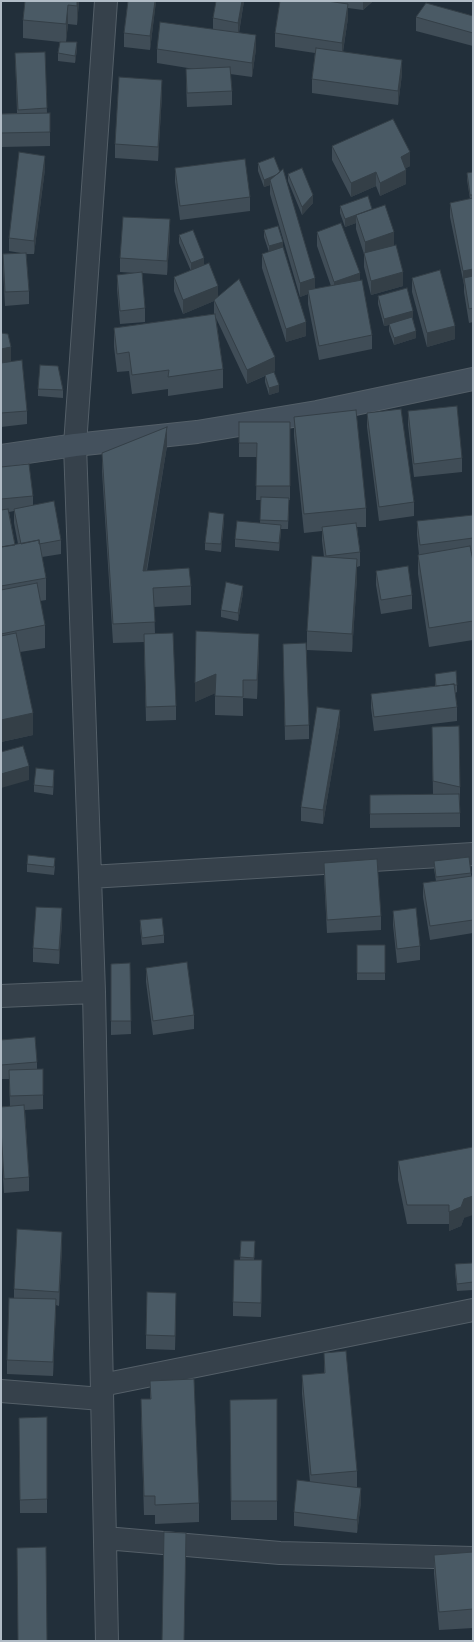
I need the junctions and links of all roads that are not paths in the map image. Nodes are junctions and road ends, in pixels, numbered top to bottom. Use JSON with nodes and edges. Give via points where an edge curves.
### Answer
{"nodes":[{"id":1,"x":106,"y":1,"type":"edge"},
{"id":2,"x":473,"y":379,"type":"edge"},
{"id":3,"x":75,"y":445,"type":"junction"},
{"id":4,"x":1,"y":456,"type":"edge"},
{"id":5,"x":473,"y":854,"type":"edge"},
{"id":6,"x":90,"y":877,"type":"junction"},
{"id":7,"x":94,"y":992,"type":"junction"},
{"id":8,"x":1,"y":996,"type":"edge"},
{"id":9,"x":473,"y":1310,"type":"edge"},
{"id":10,"x":1,"y":1391,"type":"edge"},
{"id":11,"x":102,"y":1392,"type":"junction"},
{"id":12,"x":105,"y":1538,"type":"junction"},
{"id":13,"x":473,"y":1558,"type":"edge"},
{"id":14,"x":107,"y":1641,"type":"edge"}],
"edges":[{"from":1,"to":3,"type":"street"},
{"from":2,"to":3,"type":"street","via":[[317,412],[197,432]]},
{"from":3,"to":4,"type":"street"},
{"from":3,"to":6,"type":"street"},
{"from":5,"to":6,"type":"street"},
{"from":6,"to":7,"type":"street"},
{"from":7,"to":8,"type":"street"},
{"from":7,"to":11,"type":"street"},
{"from":9,"to":11,"type":"street"},
{"from":10,"to":11,"type":"street"},
{"from":11,"to":12,"type":"street"},
{"from":12,"to":13,"type":"street","via":[[280,1553]]},
{"from":12,"to":14,"type":"street"}]}
